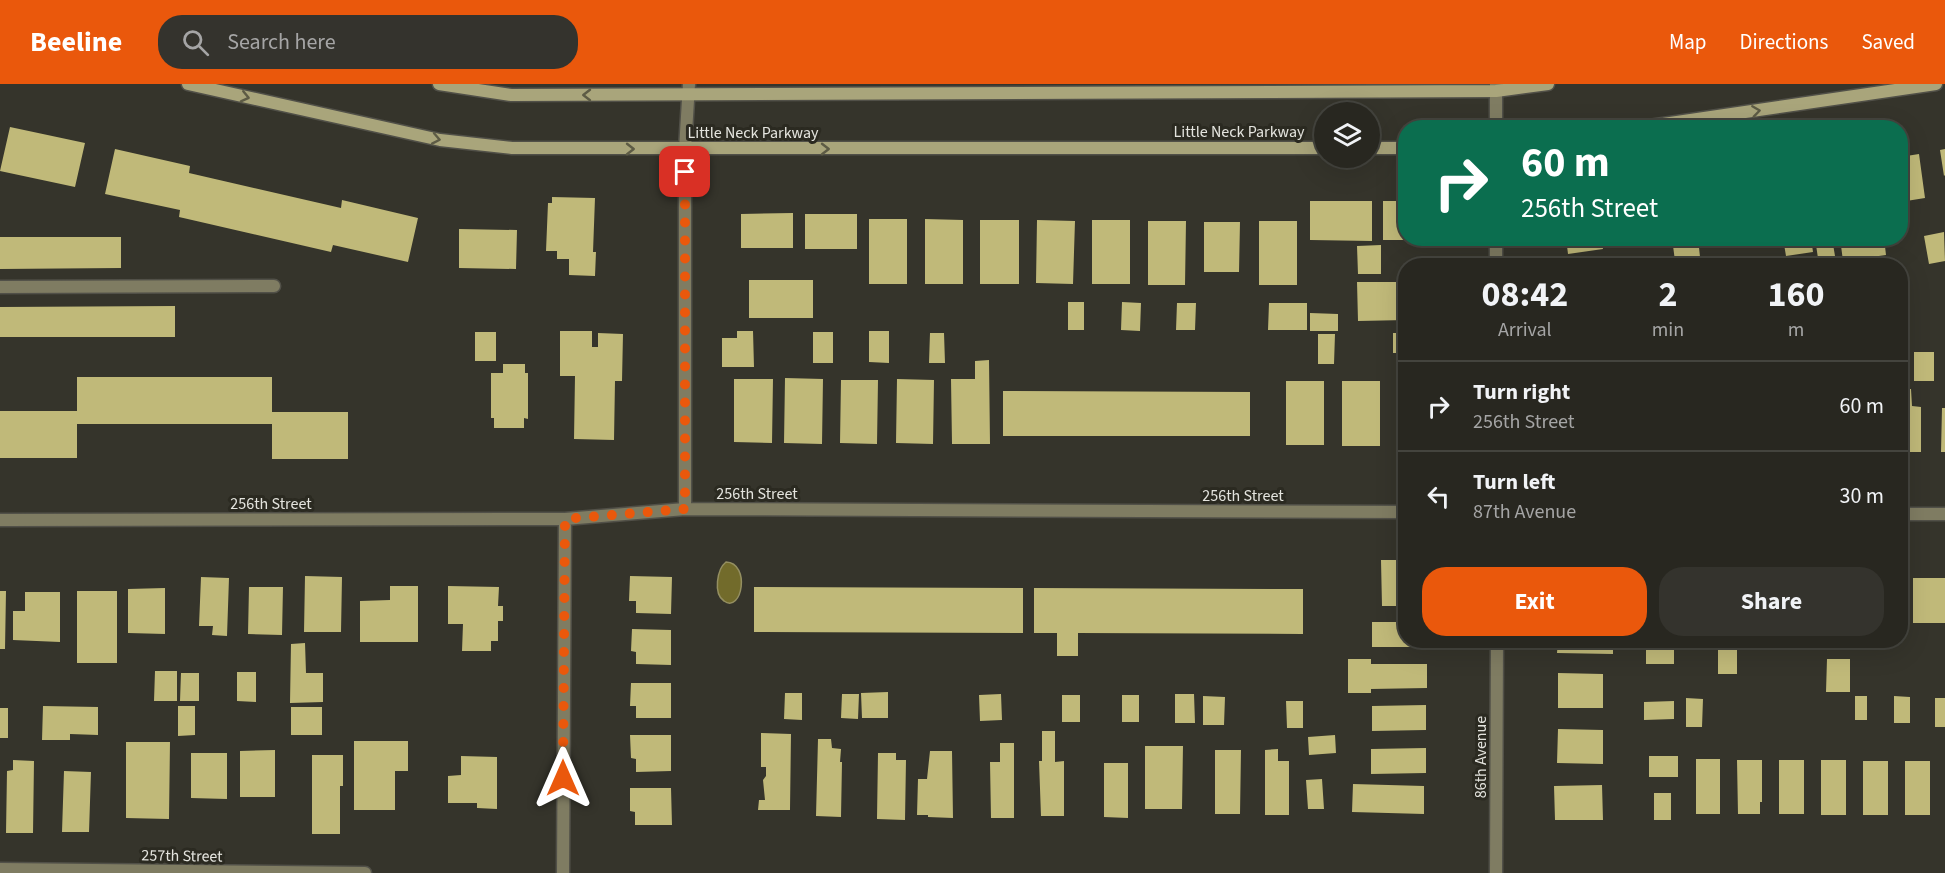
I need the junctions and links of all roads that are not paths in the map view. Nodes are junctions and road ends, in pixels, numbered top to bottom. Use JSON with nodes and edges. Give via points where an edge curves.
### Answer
{"nodes":[{"id":1,"x":188,"y":84,"type":"edge"},
{"id":2,"x":440,"y":84,"type":"edge"},
{"id":3,"x":1548,"y":84,"type":"edge"},
{"id":4,"x":1936,"y":84,"type":"edge"},
{"id":5,"x":1496,"y":88,"type":"edge"},
{"id":6,"x":688,"y":89,"type":"edge"},
{"id":7,"x":1496,"y":120,"type":"edge"},
{"id":8,"x":1691,"y":120,"type":"edge"},
{"id":9,"x":1398,"y":147,"type":"edge"},
{"id":10,"x":1314,"y":148,"type":"edge"},
{"id":11,"x":1380,"y":148,"type":"edge"},
{"id":12,"x":685,"y":149,"type":"junction"},
{"id":13,"x":274,"y":286,"type":"dead end"},
{"id":14,"x":0,"y":287,"type":"edge"},
{"id":15,"x":685,"y":509,"type":"junction"},
{"id":16,"x":1398,"y":512,"type":"edge"},
{"id":17,"x":1908,"y":514,"type":"edge"},
{"id":18,"x":1945,"y":514,"type":"edge"},
{"id":19,"x":565,"y":519,"type":"junction"},
{"id":20,"x":0,"y":520,"type":"edge"},
{"id":21,"x":1497,"y":648,"type":"edge"},
{"id":22,"x":0,"y":869,"type":"edge"},
{"id":23,"x":365,"y":873,"type":"edge"},
{"id":24,"x":563,"y":873,"type":"edge"},
{"id":25,"x":1496,"y":873,"type":"edge"}],
"edges":[{"from":1,"to":12,"type":"main road","name":"Little Neck Parkway","one_way":true,"via":[[440,140],[512,148]]},
{"from":6,"to":2,"type":"main road","one_way":true,"via":[[511,95]]},
{"from":3,"to":5,"type":"main road"},
{"from":8,"to":4,"type":"main road","one_way":true},
{"from":5,"to":6,"type":"main road"},
{"from":5,"to":7,"type":"street"},
{"from":6,"to":12,"type":"street"},
{"from":9,"to":11,"type":"main road"},
{"from":12,"to":10,"type":"main road","name":"Little Neck Parkway","one_way":true},
{"from":12,"to":15,"type":"street"},
{"from":13,"to":14,"type":"street"},
{"from":15,"to":16,"type":"street","name":"256th Street"},
{"from":15,"to":19,"type":"street","name":"256th Street"},
{"from":17,"to":18,"type":"street"},
{"from":19,"to":20,"type":"street","name":"256th Street"},
{"from":19,"to":24,"type":"street"},
{"from":21,"to":25,"type":"street","name":"86th Avenue"},
{"from":22,"to":23,"type":"street","name":"257th Street"}]}
